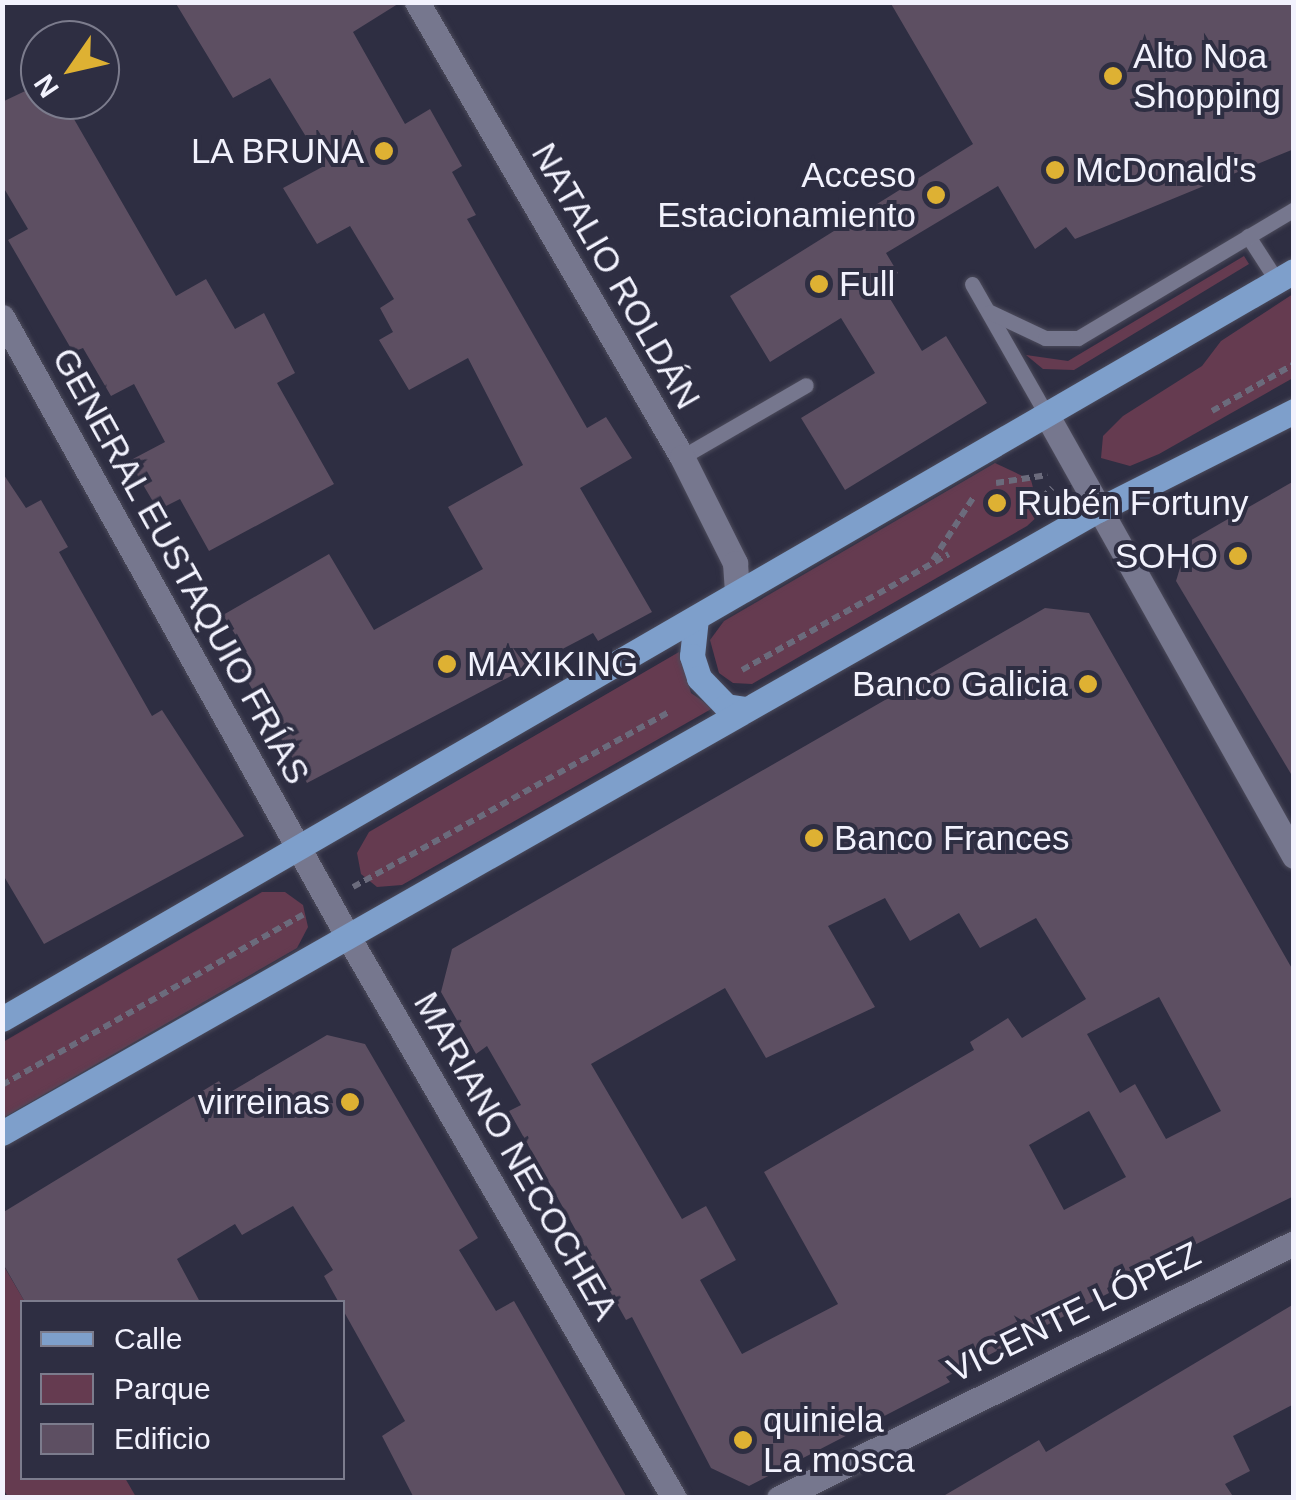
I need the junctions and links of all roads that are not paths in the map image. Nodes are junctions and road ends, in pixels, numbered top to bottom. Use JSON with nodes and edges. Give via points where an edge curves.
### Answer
{"nodes":[{"id":1,"x":417,"y":2,"type":"edge"},
{"id":2,"x":1294,"y":208,"type":"edge"},
{"id":3,"x":1248,"y":236,"type":"junction"},
{"id":4,"x":1285,"y":276,"type":"edge"},
{"id":5,"x":972,"y":284,"type":"dead end"},
{"id":6,"x":990,"y":312,"type":"junction"},
{"id":7,"x":2,"y":317,"type":"edge"},
{"id":8,"x":806,"y":384,"type":"dead end"},
{"id":9,"x":1294,"y":411,"type":"edge"},
{"id":10,"x":1045,"y":412,"type":"junction"},
{"id":11,"x":682,"y":457,"type":"junction"},
{"id":12,"x":1098,"y":510,"type":"junction"},
{"id":13,"x":737,"y":591,"type":"junction"},
{"id":14,"x":696,"y":618,"type":"junction"},
{"id":15,"x":746,"y":710,"type":"junction"},
{"id":16,"x":299,"y":849,"type":"junction"},
{"id":17,"x":1294,"y":856,"type":"edge"},
{"id":18,"x":347,"y":935,"type":"junction"},
{"id":19,"x":2,"y":1019,"type":"edge"},
{"id":20,"x":2,"y":1133,"type":"edge"},
{"id":21,"x":1294,"y":1243,"type":"edge"},
{"id":22,"x":674,"y":1498,"type":"edge"},
{"id":23,"x":779,"y":1498,"type":"edge"}],
"edges":[{"from":1,"to":11,"type":"street","name":"NATALIO ROLDÁN"},
{"from":2,"to":3,"type":"lane"},
{"from":3,"to":4,"type":"lane"},
{"from":3,"to":6,"type":"lane","via":[[1078,338],[1044,338]]},
{"from":4,"to":10,"type":"main road"},
{"from":5,"to":6,"type":"lane"},
{"from":6,"to":10,"type":"lane"},
{"from":7,"to":16,"type":"street","name":"GENERAL EUSTAQUIO FRÍAS"},
{"from":8,"to":11,"type":"lane"},
{"from":9,"to":12,"type":"main road"},
{"from":10,"to":12,"type":"street"},
{"from":10,"to":13,"type":"main road"},
{"from":11,"to":13,"type":"street","name":"NATALIO ROLDÁN","via":[[734,564]]},
{"from":12,"to":15,"type":"main road"},
{"from":12,"to":17,"type":"street"},
{"from":13,"to":14,"type":"main road"},
{"from":14,"to":15,"type":"main road","via":[[692,656],[708,690],[726,706]]},
{"from":14,"to":16,"type":"main road"},
{"from":15,"to":18,"type":"main road"},
{"from":16,"to":18,"type":"street","name":"MARIANO NECOCHEA"},
{"from":16,"to":19,"type":"main road"},
{"from":18,"to":20,"type":"main road"},
{"from":18,"to":22,"type":"street","name":"MARIANO NECOCHEA"},
{"from":21,"to":23,"type":"street","name":"VICENTE LÓPEZ"}]}
